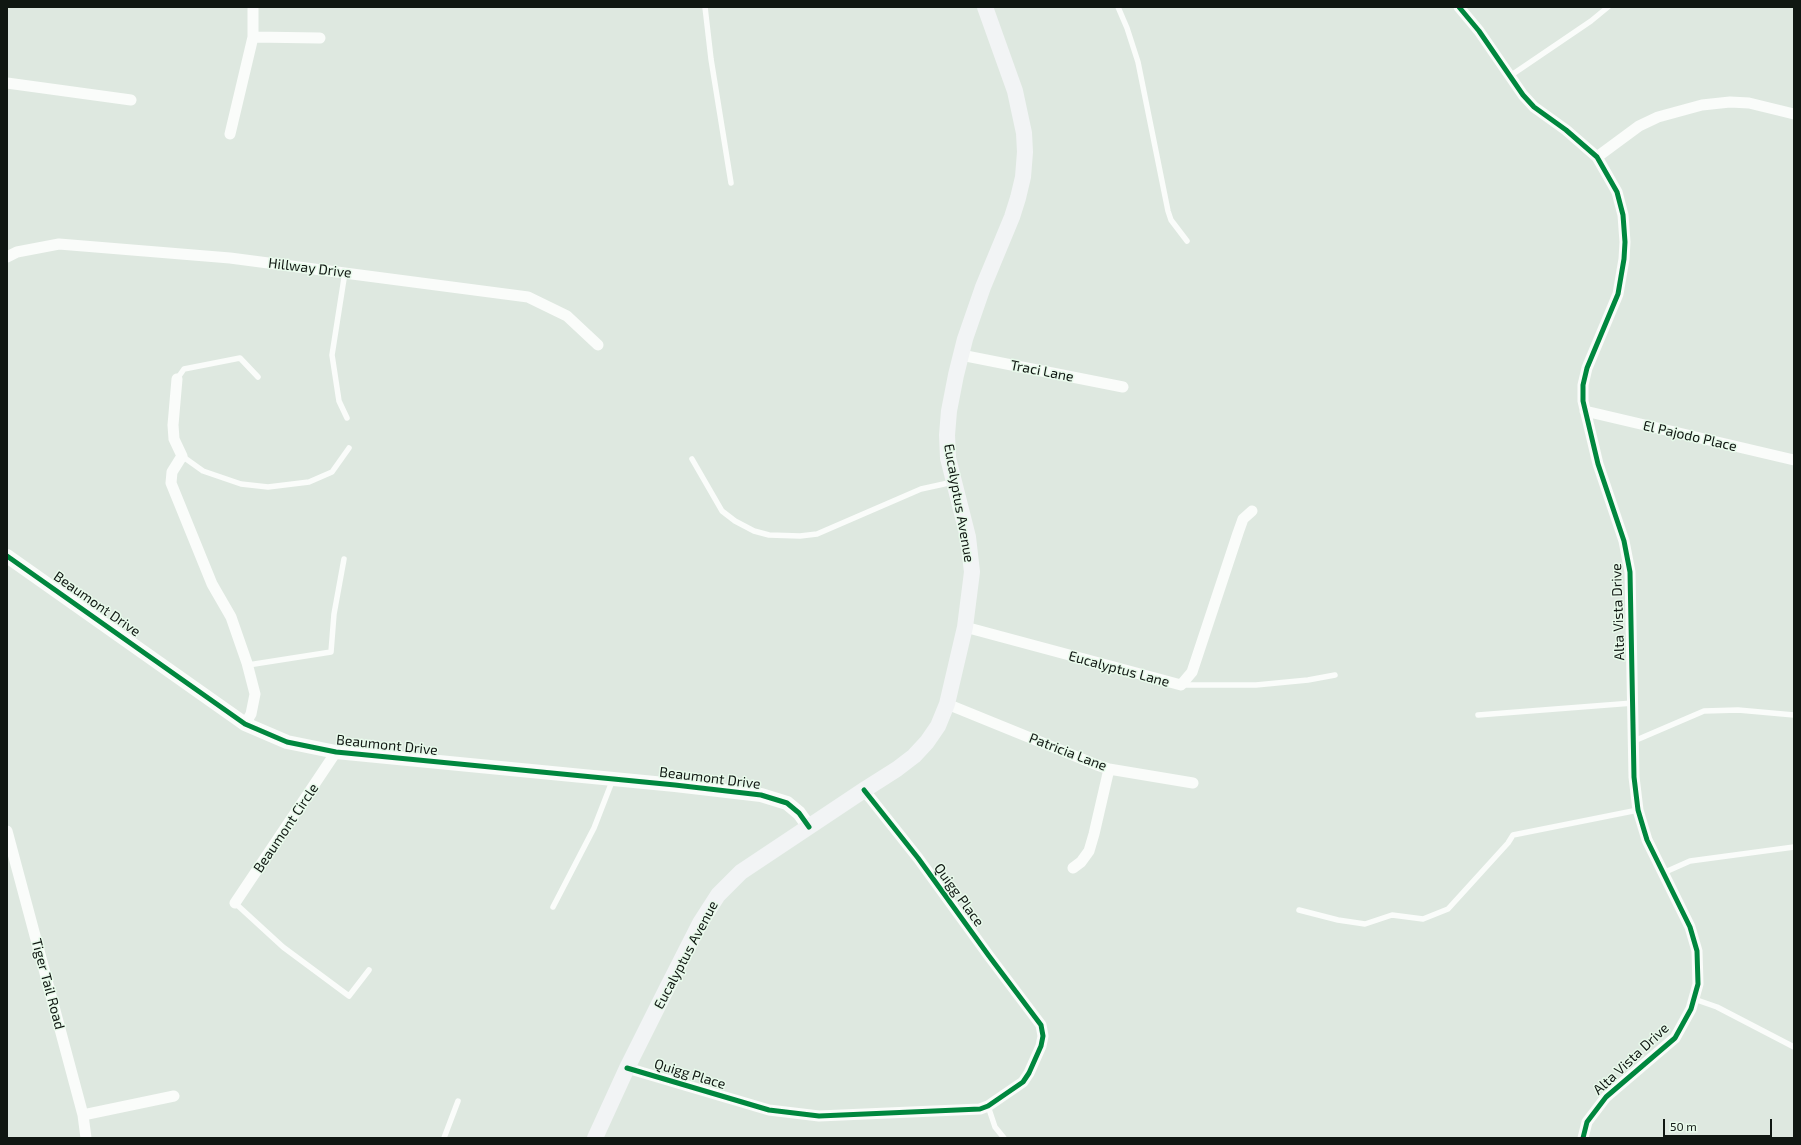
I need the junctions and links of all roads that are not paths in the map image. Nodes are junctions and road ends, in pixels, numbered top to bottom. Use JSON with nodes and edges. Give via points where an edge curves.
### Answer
{"nodes":[{"id":1,"x":253,"y":7,"type":"edge"},
{"id":2,"x":705,"y":7,"type":"edge"},
{"id":3,"x":985,"y":7,"type":"edge"},
{"id":4,"x":1118,"y":7,"type":"edge"},
{"id":5,"x":1459,"y":7,"type":"edge"},
{"id":6,"x":1608,"y":8,"type":"edge"},
{"id":7,"x":253,"y":37,"type":"junction"},
{"id":8,"x":320,"y":38,"type":"dead end"},
{"id":9,"x":1510,"y":76,"type":"junction"},
{"id":10,"x":7,"y":83,"type":"edge"},
{"id":11,"x":131,"y":100,"type":"dead end"},
{"id":12,"x":1794,"y":114,"type":"edge"},
{"id":13,"x":230,"y":134,"type":"dead end"},
{"id":14,"x":1597,"y":157,"type":"junction"},
{"id":15,"x":732,"y":183,"type":"dead end"},
{"id":16,"x":1187,"y":242,"type":"dead end"},
{"id":17,"x":7,"y":257,"type":"edge"},
{"id":18,"x":345,"y":272,"type":"junction"},
{"id":19,"x":598,"y":346,"type":"dead end"},
{"id":20,"x":961,"y":355,"type":"junction"},
{"id":21,"x":258,"y":377,"type":"dead end"},
{"id":22,"x":177,"y":379,"type":"joint"},
{"id":23,"x":1123,"y":387,"type":"dead end"},
{"id":24,"x":1585,"y":411,"type":"junction"},
{"id":25,"x":347,"y":418,"type":"dead end"},
{"id":26,"x":349,"y":448,"type":"dead end"},
{"id":27,"x":182,"y":456,"type":"junction"},
{"id":28,"x":692,"y":459,"type":"dead end"},
{"id":29,"x":1794,"y":460,"type":"edge"},
{"id":30,"x":954,"y":482,"type":"junction"},
{"id":31,"x":1252,"y":511,"type":"dead end"},
{"id":32,"x":7,"y":556,"type":"edge"},
{"id":33,"x":344,"y":559,"type":"dead end"},
{"id":34,"x":965,"y":627,"type":"junction"},
{"id":35,"x":248,"y":665,"type":"junction"},
{"id":36,"x":1335,"y":675,"type":"dead end"},
{"id":37,"x":1181,"y":685,"type":"junction"},
{"id":38,"x":1633,"y":703,"type":"junction"},
{"id":39,"x":947,"y":704,"type":"junction"},
{"id":40,"x":1478,"y":715,"type":"dead end"},
{"id":41,"x":1794,"y":715,"type":"edge"},
{"id":42,"x":245,"y":724,"type":"junction"},
{"id":43,"x":1634,"y":741,"type":"junction"},
{"id":44,"x":336,"y":752,"type":"junction"},
{"id":45,"x":1109,"y":769,"type":"junction"},
{"id":46,"x":613,"y":779,"type":"junction"},
{"id":47,"x":1193,"y":783,"type":"dead end"},
{"id":48,"x":864,"y":790,"type":"junction"},
{"id":49,"x":1638,"y":810,"type":"junction"},
{"id":50,"x":809,"y":827,"type":"junction"},
{"id":51,"x":7,"y":831,"type":"edge"},
{"id":52,"x":1794,"y":846,"type":"edge"},
{"id":53,"x":1073,"y":868,"type":"dead end"},
{"id":54,"x":1663,"y":873,"type":"junction"},
{"id":55,"x":235,"y":903,"type":"joint"},
{"id":56,"x":553,"y":907,"type":"dead end"},
{"id":57,"x":1299,"y":910,"type":"dead end"},
{"id":58,"x":369,"y":970,"type":"dead end"},
{"id":59,"x":1694,"y":999,"type":"junction"},
{"id":60,"x":1794,"y":1047,"type":"edge"},
{"id":61,"x":627,"y":1068,"type":"junction"},
{"id":62,"x":174,"y":1096,"type":"dead end"},
{"id":63,"x":458,"y":1101,"type":"dead end"},
{"id":64,"x":988,"y":1106,"type":"junction"},
{"id":65,"x":83,"y":1115,"type":"junction"},
{"id":66,"x":86,"y":1138,"type":"edge"},
{"id":67,"x":444,"y":1138,"type":"edge"},
{"id":68,"x":595,"y":1138,"type":"edge"},
{"id":69,"x":1004,"y":1138,"type":"edge"},
{"id":70,"x":1583,"y":1138,"type":"edge"}],
"edges":[{"from":1,"to":7,"type":"street"},
{"from":2,"to":15,"type":"lane"},
{"from":3,"to":20,"type":"main road","name":"Eucalyptus Avenue","via":[[1015,91],[1024,133],[1025,152],[1023,177],[1014,211],[983,286]]},
{"from":4,"to":16,"type":"lane","via":[[1138,62],[1168,210],[1171,220]]},
{"from":5,"to":9,"type":"street","name":"Alta Vista Drive"},
{"from":6,"to":9,"type":"lane"},
{"from":7,"to":8,"type":"street"},
{"from":7,"to":13,"type":"street"},
{"from":9,"to":14,"type":"street","name":"Alta Vista Drive","via":[[1534,107]]},
{"from":10,"to":11,"type":"street"},
{"from":12,"to":14,"type":"street","via":[[1748,103],[1702,105],[1658,117],[1639,126]]},
{"from":14,"to":24,"type":"street","name":"Alta Vista Drive","via":[[1617,192],[1623,215],[1625,242],[1618,294],[1583,385]]},
{"from":17,"to":18,"type":"street","name":"Hillway Drive","via":[[16,252],[59,244],[230,258]]},
{"from":18,"to":19,"type":"street","name":"Hillway Drive","via":[[528,297],[567,316]]},
{"from":18,"to":25,"type":"lane","via":[[332,355],[340,401]]},
{"from":20,"to":23,"type":"street","name":"Traci Lane"},
{"from":20,"to":30,"type":"main road","name":"Eucalyptus Avenue","via":[[947,422],[948,458]]},
{"from":21,"to":22,"type":"lane","via":[[240,358],[184,368]]},
{"from":22,"to":27,"type":"street","via":[[173,425],[174,439]]},
{"from":24,"to":29,"type":"street","name":"El Pajodo Place"},
{"from":24,"to":38,"type":"street","name":"Alta Vista Drive","via":[[1598,464],[1624,541],[1630,572]]},
{"from":26,"to":27,"type":"lane","via":[[332,472],[309,482],[268,487],[241,484],[203,471]]},
{"from":27,"to":35,"type":"street","via":[[172,472],[171,482],[212,584],[231,617]]},
{"from":28,"to":30,"type":"lane","via":[[722,511],[736,522],[769,535],[818,534],[922,489]]},
{"from":30,"to":34,"type":"main road","name":"Eucalyptus Avenue","via":[[968,537],[971,566]]},
{"from":31,"to":37,"type":"street","name":"Eucalyptus Lane","via":[[1243,519],[1192,672]]},
{"from":32,"to":42,"type":"street","name":"Beaumont Drive"},
{"from":33,"to":35,"type":"lane","via":[[334,614],[331,652]]},
{"from":34,"to":37,"type":"street","name":"Eucalyptus Lane"},
{"from":34,"to":39,"type":"main road","name":"Eucalyptus Avenue"},
{"from":35,"to":42,"type":"street","via":[[255,694],[251,714]]},
{"from":36,"to":37,"type":"lane","via":[[1256,685]]},
{"from":38,"to":40,"type":"lane"},
{"from":38,"to":43,"type":"street","name":"Alta Vista Drive"},
{"from":39,"to":45,"type":"street","name":"Patricia Lane"},
{"from":39,"to":48,"type":"main road","name":"Eucalyptus Avenue","via":[[938,726],[914,756]]},
{"from":41,"to":43,"type":"lane","via":[[1738,710],[1704,711]]},
{"from":42,"to":44,"type":"street","name":"Beaumont Drive","via":[[287,742]]},
{"from":43,"to":49,"type":"street","name":"Alta Vista Drive","via":[[1634,777]]},
{"from":44,"to":46,"type":"street","name":"Beaumont Drive"},
{"from":44,"to":55,"type":"street","name":"Beaumont Circle"},
{"from":45,"to":47,"type":"street","name":"Patricia Lane"},
{"from":45,"to":53,"type":"street","via":[[1089,851]]},
{"from":46,"to":50,"type":"street","name":"Beaumont Drive","via":[[761,795],[787,803],[799,813]]},
{"from":46,"to":56,"type":"lane","via":[[594,828]]},
{"from":48,"to":50,"type":"main road","name":"Eucalyptus Avenue"},
{"from":48,"to":64,"type":"street","name":"Quigg Place","via":[[918,858],[1041,1024],[1041,1046],[1029,1073],[1016,1088]]},
{"from":49,"to":54,"type":"street","name":"Alta Vista Drive","via":[[1647,840]]},
{"from":49,"to":57,"type":"lane","via":[[1513,835],[1448,909],[1423,919],[1392,915],[1365,924]]},
{"from":50,"to":61,"type":"main road","name":"Eucalyptus Avenue","via":[[741,872],[718,895],[700,923]]},
{"from":51,"to":65,"type":"street","name":"Tiger Tail Road"},
{"from":52,"to":54,"type":"lane","via":[[1690,861]]},
{"from":54,"to":59,"type":"street","name":"Alta Vista Drive","via":[[1686,916],[1698,951],[1698,984]]},
{"from":55,"to":58,"type":"lane","via":[[283,947],[349,996]]},
{"from":59,"to":60,"type":"lane","via":[[1717,1007]]},
{"from":59,"to":70,"type":"street","name":"Alta Vista Drive","via":[[1690,1013],[1676,1038],[1606,1097],[1587,1122]]},
{"from":61,"to":64,"type":"street","name":"Quigg Place","via":[[769,1110],[820,1116],[980,1109]]},
{"from":61,"to":68,"type":"main road","name":"Eucalyptus Avenue"},
{"from":62,"to":65,"type":"street"},
{"from":63,"to":67,"type":"lane"},
{"from":64,"to":69,"type":"lane","via":[[995,1127]]},
{"from":65,"to":66,"type":"street","name":"Tiger Tail Road"}]}
